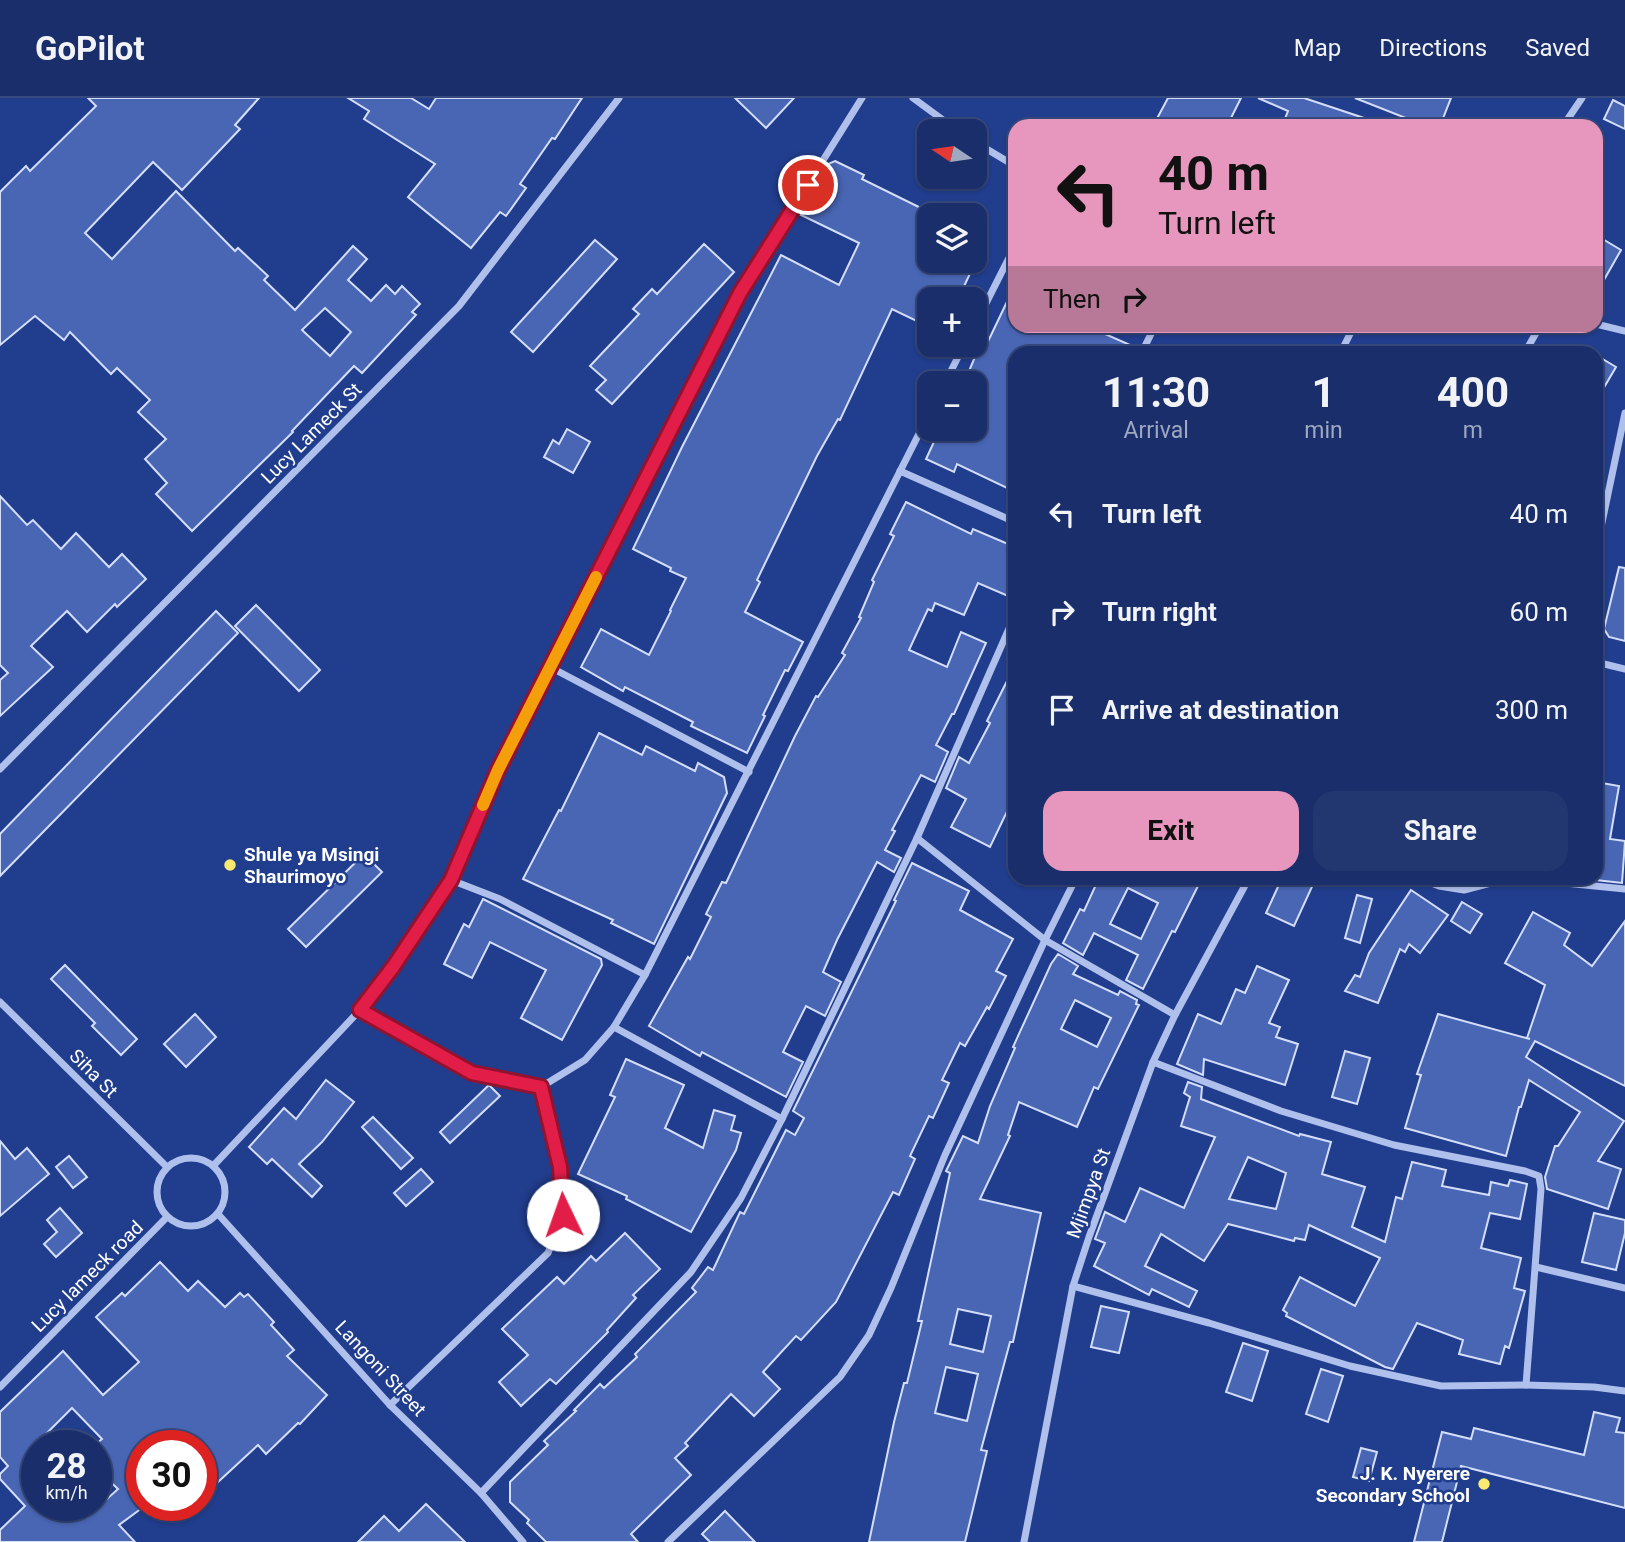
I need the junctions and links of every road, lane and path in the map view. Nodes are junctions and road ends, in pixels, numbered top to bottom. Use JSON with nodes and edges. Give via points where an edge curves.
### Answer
{"nodes":[{"id":1,"x":619,"y":98,"type":"edge"},
{"id":2,"x":862,"y":98,"type":"edge"},
{"id":3,"x":913,"y":98,"type":"edge"},
{"id":4,"x":1581,"y":98,"type":"edge"},
{"id":5,"x":942,"y":119,"type":"edge"},
{"id":6,"x":1568,"y":119,"type":"edge"},
{"id":7,"x":987,"y":149,"type":"edge"},
{"id":8,"x":1008,"y":162,"type":"edge"},
{"id":9,"x":1008,"y":260,"type":"edge"},
{"id":10,"x":987,"y":301,"type":"edge"},
{"id":11,"x":1603,"y":326,"type":"edge"},
{"id":12,"x":1625,"y":331,"type":"edge"},
{"id":13,"x":1625,"y":413,"type":"edge"},
{"id":14,"x":917,"y":438,"type":"edge"},
{"id":15,"x":900,"y":471,"type":"junction"},
{"id":16,"x":1603,"y":518,"type":"edge"},
{"id":17,"x":1008,"y":519,"type":"edge"},
{"id":18,"x":1008,"y":631,"type":"edge"},
{"id":19,"x":1603,"y":664,"type":"edge"},
{"id":20,"x":550,"y":667,"type":"junction"},
{"id":21,"x":1625,"y":669,"type":"edge"},
{"id":22,"x":0,"y":769,"type":"edge"},
{"id":23,"x":749,"y":772,"type":"junction"},
{"id":24,"x":917,"y":838,"type":"junction"},
{"id":25,"x":451,"y":880,"type":"junction"},
{"id":26,"x":1072,"y":885,"type":"edge"},
{"id":27,"x":1246,"y":885,"type":"edge"},
{"id":28,"x":1436,"y":885,"type":"edge"},
{"id":29,"x":1484,"y":885,"type":"edge"},
{"id":30,"x":1584,"y":885,"type":"edge"},
{"id":31,"x":1625,"y":889,"type":"edge"},
{"id":32,"x":1045,"y":940,"type":"junction"},
{"id":33,"x":645,"y":975,"type":"junction"},
{"id":34,"x":0,"y":1002,"type":"edge"},
{"id":35,"x":360,"y":1010,"type":"junction"},
{"id":36,"x":1175,"y":1015,"type":"junction"},
{"id":37,"x":614,"y":1027,"type":"junction"},
{"id":38,"x":1153,"y":1062,"type":"junction"},
{"id":39,"x":541,"y":1087,"type":"junction"},
{"id":40,"x":782,"y":1119,"type":"junction"},
{"id":41,"x":214,"y":1165,"type":"junction"},
{"id":42,"x":166,"y":1166,"type":"junction"},
{"id":43,"x":218,"y":1214,"type":"junction"},
{"id":44,"x":167,"y":1217,"type":"junction"},
{"id":45,"x":1535,"y":1267,"type":"junction"},
{"id":46,"x":1073,"y":1286,"type":"junction"},
{"id":47,"x":1625,"y":1288,"type":"edge"},
{"id":48,"x":1526,"y":1385,"type":"junction"},
{"id":49,"x":0,"y":1387,"type":"edge"},
{"id":50,"x":1625,"y":1391,"type":"edge"},
{"id":51,"x":390,"y":1405,"type":"junction"},
{"id":52,"x":481,"y":1493,"type":"junction"},
{"id":53,"x":523,"y":1542,"type":"edge"},
{"id":54,"x":668,"y":1542,"type":"edge"},
{"id":55,"x":1024,"y":1542,"type":"edge"}],
"edges":[{"from":1,"to":22,"type":"street","name":"Lucy Lameck St","via":[[459,306]]},
{"from":2,"to":20,"type":"street","via":[[740,293]]},
{"from":3,"to":5,"type":"street"},
{"from":4,"to":6,"type":"street"},
{"from":7,"to":8,"type":"street"},
{"from":9,"to":10,"type":"street"},
{"from":11,"to":12,"type":"street"},
{"from":13,"to":16,"type":"street"},
{"from":14,"to":15,"type":"street"},
{"from":15,"to":17,"type":"street"},
{"from":15,"to":23,"type":"street"},
{"from":18,"to":24,"type":"street"},
{"from":19,"to":21,"type":"street"},
{"from":20,"to":23,"type":"street"},
{"from":20,"to":25,"type":"street","via":[[498,770]]},
{"from":23,"to":33,"type":"street"},
{"from":24,"to":32,"type":"street"},
{"from":24,"to":40,"type":"street"},
{"from":25,"to":33,"type":"street","via":[[500,899]]},
{"from":25,"to":35,"type":"street"},
{"from":26,"to":32,"type":"street"},
{"from":27,"to":36,"type":"street","name":"Mjimpya St"},
{"from":28,"to":29,"type":"street","via":[[1464,890]]},
{"from":30,"to":31,"type":"street"},
{"from":32,"to":36,"type":"street"},
{"from":32,"to":54,"type":"street","via":[[869,1335],[840,1377]]},
{"from":33,"to":37,"type":"street"},
{"from":34,"to":42,"type":"street","name":"Siha St"},
{"from":35,"to":39,"type":"street","via":[[472,1073]]},
{"from":35,"to":41,"type":"street"},
{"from":36,"to":38,"type":"street","name":"Mjimpya St"},
{"from":37,"to":39,"type":"street","via":[[585,1060]]},
{"from":37,"to":40,"type":"street"},
{"from":38,"to":45,"type":"street","via":[[1281,1111],[1381,1141],[1539,1176]]},
{"from":38,"to":46,"type":"street","name":"Mjimpya St"},
{"from":39,"to":51,"type":"street","via":[[560,1167],[563,1215],[548,1253]]},
{"from":40,"to":52,"type":"street","via":[[741,1198],[691,1272]]},
{"from":41,"to":42,"type":"street","via":[[198,1157],[181,1157]]},
{"from":41,"to":43,"type":"street","via":[[224,1181],[225,1201]]},
{"from":42,"to":44,"type":"street","via":[[157,1182],[157,1201]]},
{"from":43,"to":44,"type":"street","via":[[199,1226],[182,1226]]},
{"from":43,"to":51,"type":"street","name":"Langoni Street"},
{"from":44,"to":49,"type":"street","name":"Lucy lameck road"},
{"from":45,"to":47,"type":"street"},
{"from":45,"to":48,"type":"street"},
{"from":46,"to":48,"type":"street","via":[[1350,1366],[1441,1387]]},
{"from":46,"to":55,"type":"street","name":"Mjimpya St"},
{"from":48,"to":50,"type":"street"},
{"from":51,"to":52,"type":"street","name":"Langoni Street"},
{"from":52,"to":53,"type":"street","name":"Langoni Street"}]}
